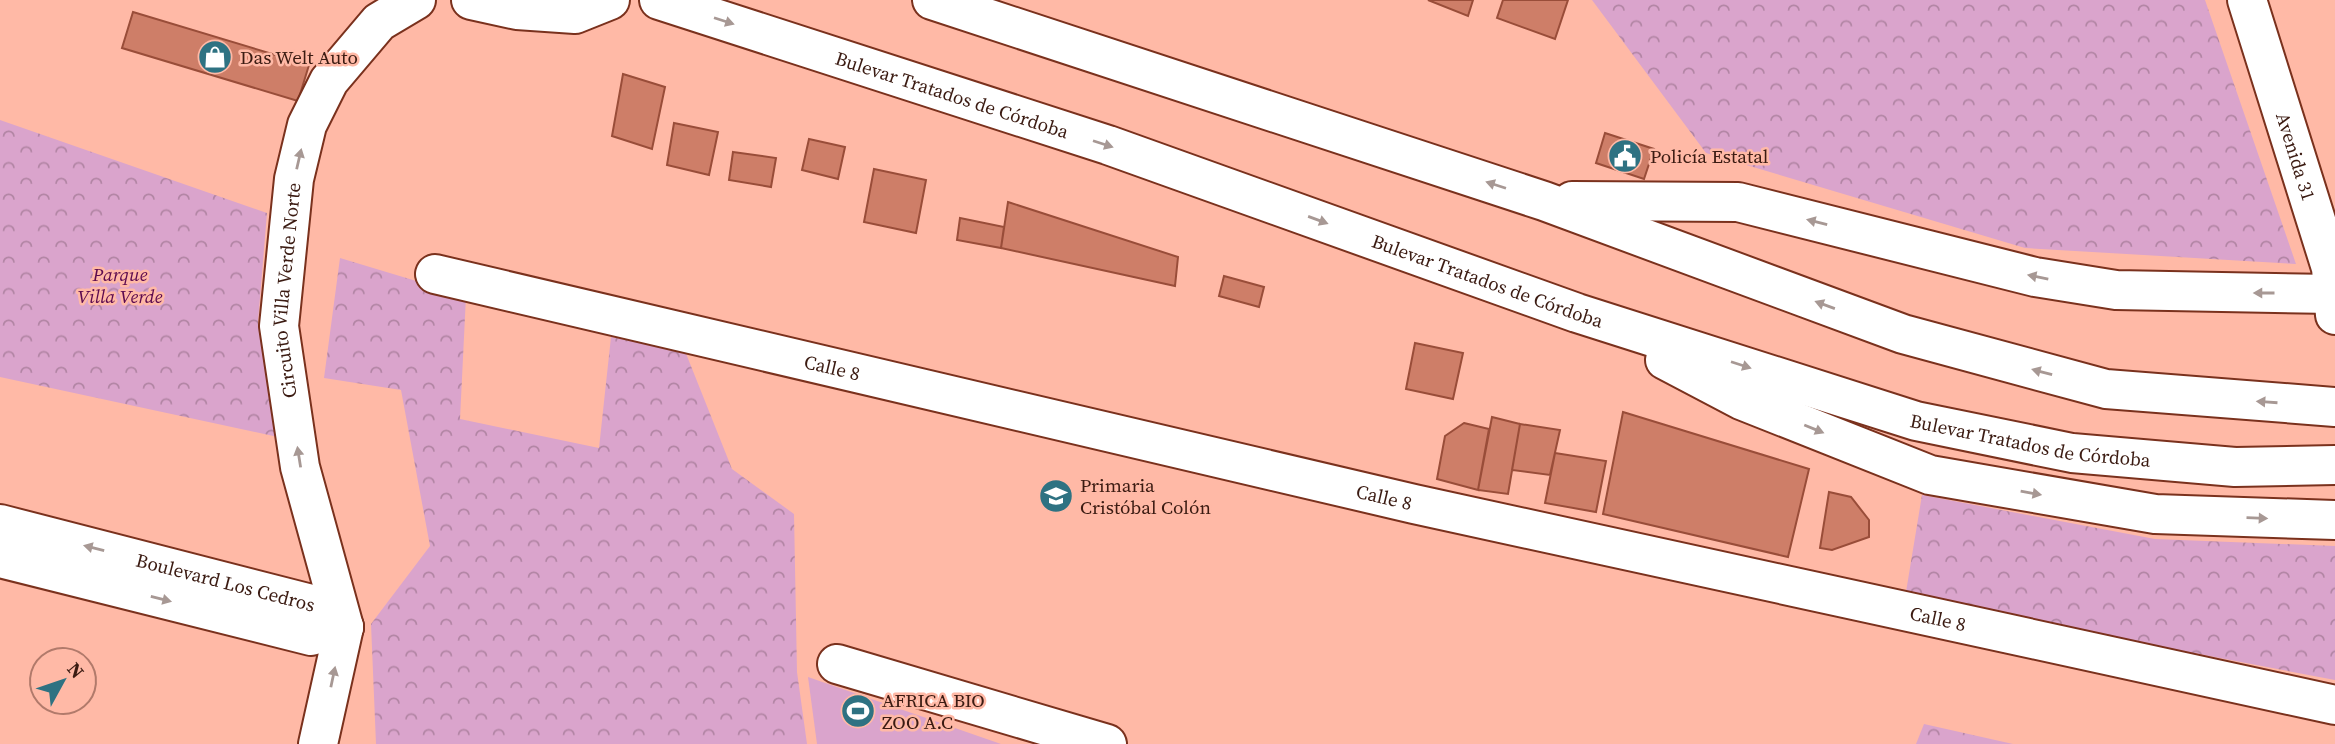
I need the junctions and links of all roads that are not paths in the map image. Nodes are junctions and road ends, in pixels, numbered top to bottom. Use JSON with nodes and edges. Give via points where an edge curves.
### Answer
{"nodes":[{"id":1,"x":416,"y":0,"type":"edge"},
{"id":2,"x":471,"y":0,"type":"edge"},
{"id":3,"x":610,"y":0,"type":"edge"},
{"id":4,"x":659,"y":0,"type":"edge"},
{"id":5,"x":932,"y":0,"type":"edge"},
{"id":6,"x":2248,"y":0,"type":"edge"},
{"id":7,"x":1544,"y":201,"type":"junction"},
{"id":8,"x":435,"y":274,"type":"dead end"},
{"id":9,"x":2334,"y":304,"type":"edge"},
{"id":10,"x":1577,"y":313,"type":"junction"},
{"id":11,"x":2335,"y":407,"type":"edge"},
{"id":12,"x":2335,"y":464,"type":"edge"},
{"id":13,"x":2335,"y":520,"type":"edge"},
{"id":14,"x":0,"y":524,"type":"edge"},
{"id":15,"x":0,"y":558,"type":"edge"},
{"id":16,"x":344,"y":627,"type":"junction"},
{"id":17,"x":837,"y":664,"type":"dead end"},
{"id":18,"x":2335,"y":705,"type":"edge"},
{"id":19,"x":318,"y":744,"type":"edge"},
{"id":20,"x":1107,"y":744,"type":"edge"}],
"edges":[{"from":16,"to":1,"type":"main road","name":"Circuito Villa Verde Norte","one_way":true,"via":[[300,467],[279,326],[294,179],[307,125],[329,81],[379,22]]},
{"from":2,"to":3,"type":"main road","via":[[517,10],[575,14]]},
{"from":4,"to":10,"type":"main road","name":"Bulevar Tratados de Córdoba","one_way":true,"via":[[1108,145]]},
{"from":7,"to":5,"type":"main road","one_way":true},
{"from":6,"to":9,"type":"main road","name":"Avenida 31","via":[[2330,268]]},
{"from":9,"to":7,"type":"main road","one_way":true,"via":[[2116,290],[2035,277],[1738,202]]},
{"from":11,"to":7,"type":"main road","one_way":true,"via":[[2106,389],[1903,334]]},
{"from":8,"to":18,"type":"main road","name":"Calle 8","via":[[1414,504]]},
{"from":10,"to":12,"type":"main road","name":"Bulevar Tratados de Córdoba","one_way":true,"via":[[1916,421],[2072,453],[2235,467]]},
{"from":10,"to":13,"type":"main road","one_way":true,"via":[[1741,400],[1930,475],[2155,514]]},
{"from":16,"to":14,"type":"main road","name":"Boulevard Los Cedros","one_way":true,"via":[[315,605]]},
{"from":15,"to":16,"type":"main road","name":"Boulevard Los Cedros","one_way":true,"via":[[311,636]]},
{"from":19,"to":16,"type":"main road","name":"Circuito Villa Verde Norte","one_way":true},
{"from":17,"to":20,"type":"main road"}]}
